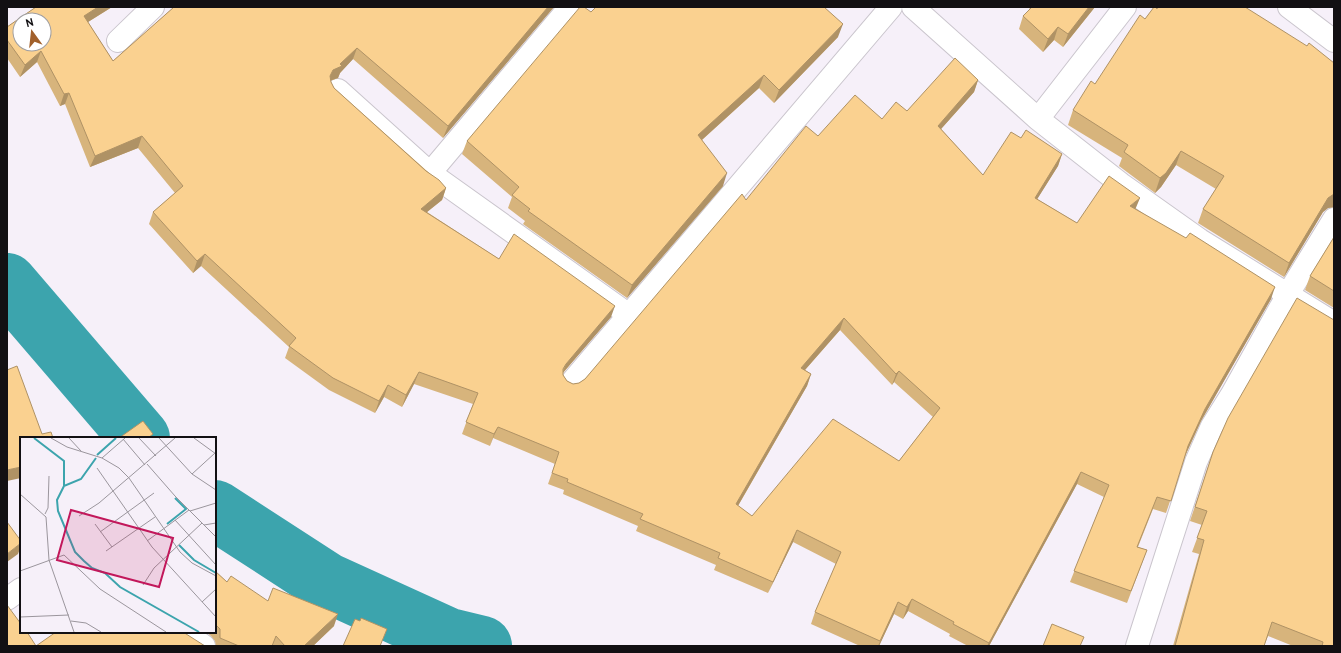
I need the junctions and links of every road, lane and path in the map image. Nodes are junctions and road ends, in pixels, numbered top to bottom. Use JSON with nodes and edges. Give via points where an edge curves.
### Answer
{"nodes":[{"id":1,"x":153,"y":7,"type":"edge"},
{"id":2,"x":570,"y":7,"type":"edge"},
{"id":3,"x":891,"y":7,"type":"edge"},
{"id":4,"x":913,"y":7,"type":"edge"},
{"id":5,"x":1125,"y":7,"type":"edge"},
{"id":6,"x":1289,"y":7,"type":"edge"},
{"id":7,"x":118,"y":41,"type":"dead end"},
{"id":8,"x":1334,"y":41,"type":"edge"},
{"id":9,"x":338,"y":90,"type":"edge"},
{"id":10,"x":1038,"y":119,"type":"junction"},
{"id":11,"x":430,"y":173,"type":"junction"},
{"id":12,"x":1334,"y":219,"type":"edge"},
{"id":13,"x":1288,"y":294,"type":"junction"},
{"id":14,"x":629,"y":315,"type":"junction"},
{"id":15,"x":1334,"y":323,"type":"edge"},
{"id":16,"x":571,"y":383,"type":"edge"},
{"id":17,"x":20,"y":590,"type":"edge"},
{"id":18,"x":7,"y":599,"type":"edge"},
{"id":19,"x":185,"y":633,"type":"edge"},
{"id":20,"x":204,"y":646,"type":"edge"},
{"id":21,"x":1137,"y":646,"type":"edge"}],
"edges":[{"from":1,"to":7,"type":"street"},
{"from":2,"to":11,"type":"street"},
{"from":3,"to":14,"type":"street"},
{"from":4,"to":10,"type":"street"},
{"from":5,"to":10,"type":"street"},
{"from":6,"to":8,"type":"street"},
{"from":9,"to":11,"type":"street"},
{"from":10,"to":13,"type":"street","via":[[1121,184],[1200,240]]},
{"from":11,"to":14,"type":"street"},
{"from":12,"to":13,"type":"street"},
{"from":13,"to":15,"type":"street"},
{"from":13,"to":21,"type":"street","via":[[1212,426],[1196,462]]},
{"from":14,"to":16,"type":"street"},
{"from":17,"to":18,"type":"street"},
{"from":19,"to":20,"type":"street"}]}
